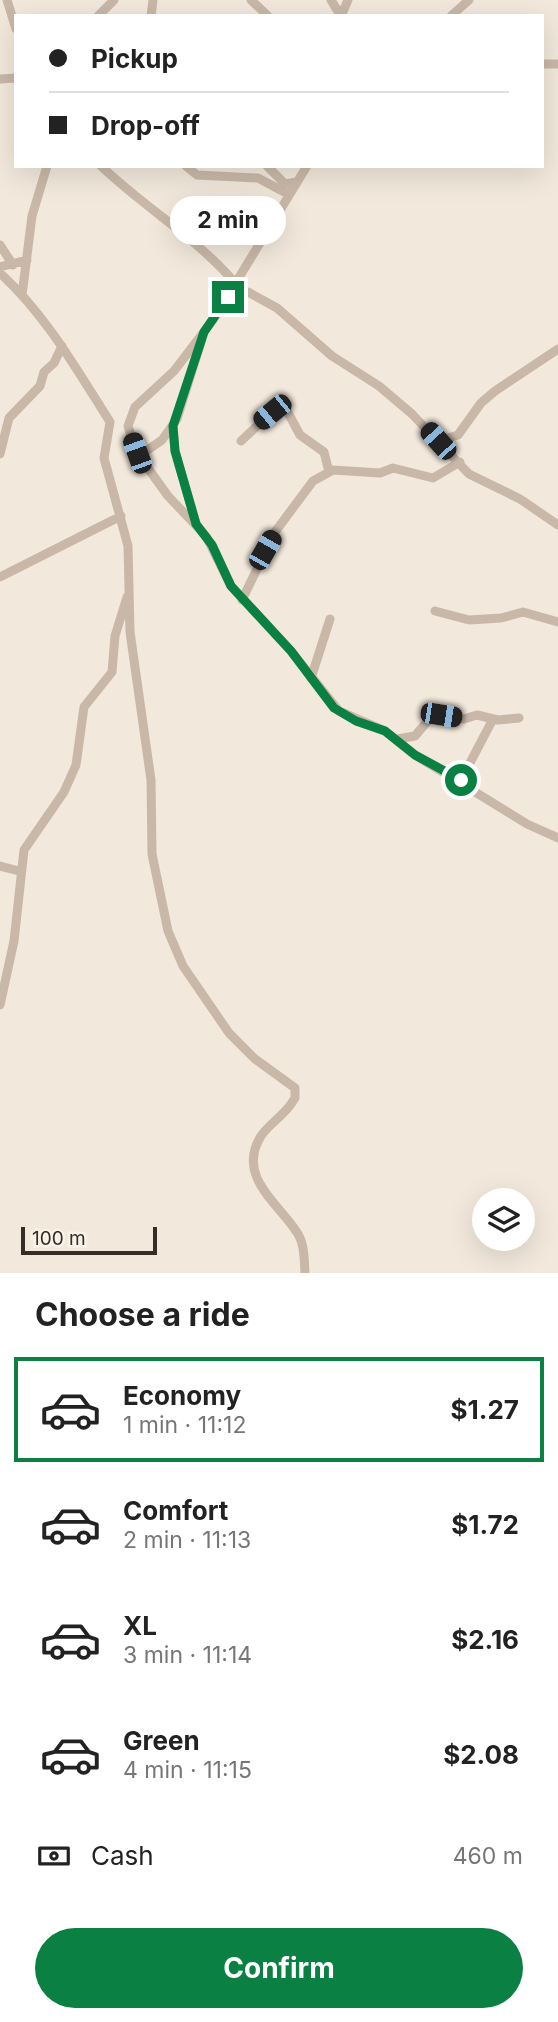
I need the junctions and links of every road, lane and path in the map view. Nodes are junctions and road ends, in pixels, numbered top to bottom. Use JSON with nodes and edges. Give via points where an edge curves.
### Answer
{"nodes":[{"id":1,"x":7,"y":0,"type":"edge"},
{"id":2,"x":114,"y":0,"type":"edge"},
{"id":3,"x":251,"y":0,"type":"edge"},
{"id":4,"x":469,"y":0,"type":"edge"},
{"id":5,"x":100,"y":14,"type":"edge"},
{"id":6,"x":266,"y":14,"type":"edge"},
{"id":7,"x":453,"y":14,"type":"edge"},
{"id":8,"x":14,"y":23,"type":"edge"},
{"id":9,"x":46,"y":168,"type":"edge"},
{"id":10,"x":103,"y":168,"type":"edge"},
{"id":11,"x":188,"y":168,"type":"edge"},
{"id":12,"x":269,"y":168,"type":"edge"},
{"id":13,"x":306,"y":168,"type":"edge"},
{"id":14,"x":296,"y":182,"type":"junction"},
{"id":15,"x":288,"y":194,"type":"junction"},
{"id":16,"x":0,"y":245,"type":"edge"},
{"id":17,"x":27,"y":260,"type":"junction"},
{"id":18,"x":13,"y":265,"type":"junction"},
{"id":19,"x":0,"y":267,"type":"edge"},
{"id":20,"x":0,"y":273,"type":"edge"},
{"id":21,"x":236,"y":284,"type":"junction"},
{"id":22,"x":230,"y":294,"type":"junction"},
{"id":23,"x":22,"y":295,"type":"junction"},
{"id":24,"x":204,"y":332,"type":"junction"},
{"id":25,"x":62,"y":346,"type":"junction"},
{"id":26,"x":558,"y":349,"type":"edge"},
{"id":27,"x":173,"y":426,"type":"junction"},
{"id":28,"x":241,"y":441,"type":"dead end"},
{"id":29,"x":438,"y":441,"type":"junction"},
{"id":30,"x":0,"y":454,"type":"edge"},
{"id":31,"x":139,"y":456,"type":"junction"},
{"id":32,"x":460,"y":462,"type":"junction"},
{"id":33,"x":329,"y":472,"type":"junction"},
{"id":34,"x":121,"y":516,"type":"junction"},
{"id":35,"x":196,"y":524,"type":"junction"},
{"id":36,"x":558,"y":525,"type":"edge"},
{"id":37,"x":0,"y":577,"type":"edge"},
{"id":38,"x":129,"y":592,"type":"junction"},
{"id":39,"x":242,"y":600,"type":"junction"},
{"id":40,"x":436,"y":611,"type":"dead end"},
{"id":41,"x":330,"y":619,"type":"dead end"},
{"id":42,"x":558,"y":622,"type":"edge"},
{"id":43,"x":311,"y":678,"type":"junction"},
{"id":44,"x":519,"y":718,"type":"dead end"},
{"id":45,"x":493,"y":719,"type":"junction"},
{"id":46,"x":397,"y":739,"type":"junction"},
{"id":47,"x":461,"y":780,"type":"junction"},
{"id":48,"x":556,"y":836,"type":"edge"},
{"id":49,"x":0,"y":866,"type":"edge"},
{"id":50,"x":19,"y":872,"type":"junction"},
{"id":51,"x":0,"y":1005,"type":"edge"},
{"id":52,"x":305,"y":1273,"type":"edge"}],
"edges":[{"from":1,"to":8,"type":"street"},
{"from":2,"to":5,"type":"street"},
{"from":3,"to":6,"type":"street"},
{"from":4,"to":7,"type":"street"},
{"from":9,"to":17,"type":"street","via":[[32,216]]},
{"from":10,"to":21,"type":"street","via":[[204,248]]},
{"from":11,"to":15,"type":"street","via":[[197,175],[258,178]]},
{"from":12,"to":14,"type":"street","via":[[285,184]]},
{"from":13,"to":14,"type":"street"},
{"from":14,"to":15,"type":"street"},
{"from":15,"to":21,"type":"street"},
{"from":16,"to":18,"type":"street"},
{"from":17,"to":18,"type":"street"},
{"from":17,"to":23,"type":"street"},
{"from":18,"to":19,"type":"street"},
{"from":20,"to":23,"type":"street"},
{"from":21,"to":22,"type":"street"},
{"from":22,"to":24,"type":"street"},
{"from":22,"to":29,"type":"street","via":[[248,292],[277,308],[332,356],[379,386]]},
{"from":23,"to":25,"type":"street"},
{"from":24,"to":27,"type":"street"},
{"from":24,"to":31,"type":"street","via":[[174,371],[135,407],[128,426]]},
{"from":25,"to":30,"type":"street","via":[[40,386],[9,418]]},
{"from":25,"to":34,"type":"street","via":[[110,422],[104,458]]},
{"from":26,"to":29,"type":"street","via":[[481,403],[458,435]]},
{"from":27,"to":31,"type":"street"},
{"from":27,"to":35,"type":"street","via":[[175,451]]},
{"from":28,"to":33,"type":"street","via":[[272,412],[286,409],[300,435],[324,452]]},
{"from":29,"to":32,"type":"street"},
{"from":31,"to":35,"type":"street"},
{"from":32,"to":33,"type":"street","via":[[433,478],[396,468]]},
{"from":32,"to":36,"type":"street","via":[[480,481],[520,499]]},
{"from":33,"to":39,"type":"street","via":[[313,481],[275,532]]},
{"from":34,"to":37,"type":"street"},
{"from":34,"to":38,"type":"street","via":[[128,546]]},
{"from":35,"to":39,"type":"street"},
{"from":38,"to":50,"type":"street","via":[[115,636],[112,672],[84,707],[76,765],[64,792],[24,850]]},
{"from":38,"to":52,"type":"street","via":[[131,640],[152,780],[152,855],[162,905],[183,966],[220,1022],[255,1059],[295,1087],[291,1104],[259,1139],[256,1169],[264,1194],[298,1232]]},
{"from":39,"to":43,"type":"street"},
{"from":40,"to":42,"type":"street","via":[[469,620],[523,612]]},
{"from":41,"to":43,"type":"street"},
{"from":43,"to":46,"type":"street","via":[[339,711]]},
{"from":44,"to":45,"type":"street"},
{"from":45,"to":46,"type":"street","via":[[435,716],[415,736]]},
{"from":45,"to":47,"type":"street"},
{"from":46,"to":47,"type":"street","via":[[415,755]]},
{"from":47,"to":48,"type":"street","via":[[510,814]]},
{"from":49,"to":50,"type":"street"},
{"from":50,"to":51,"type":"street","via":[[14,941]]}]}
